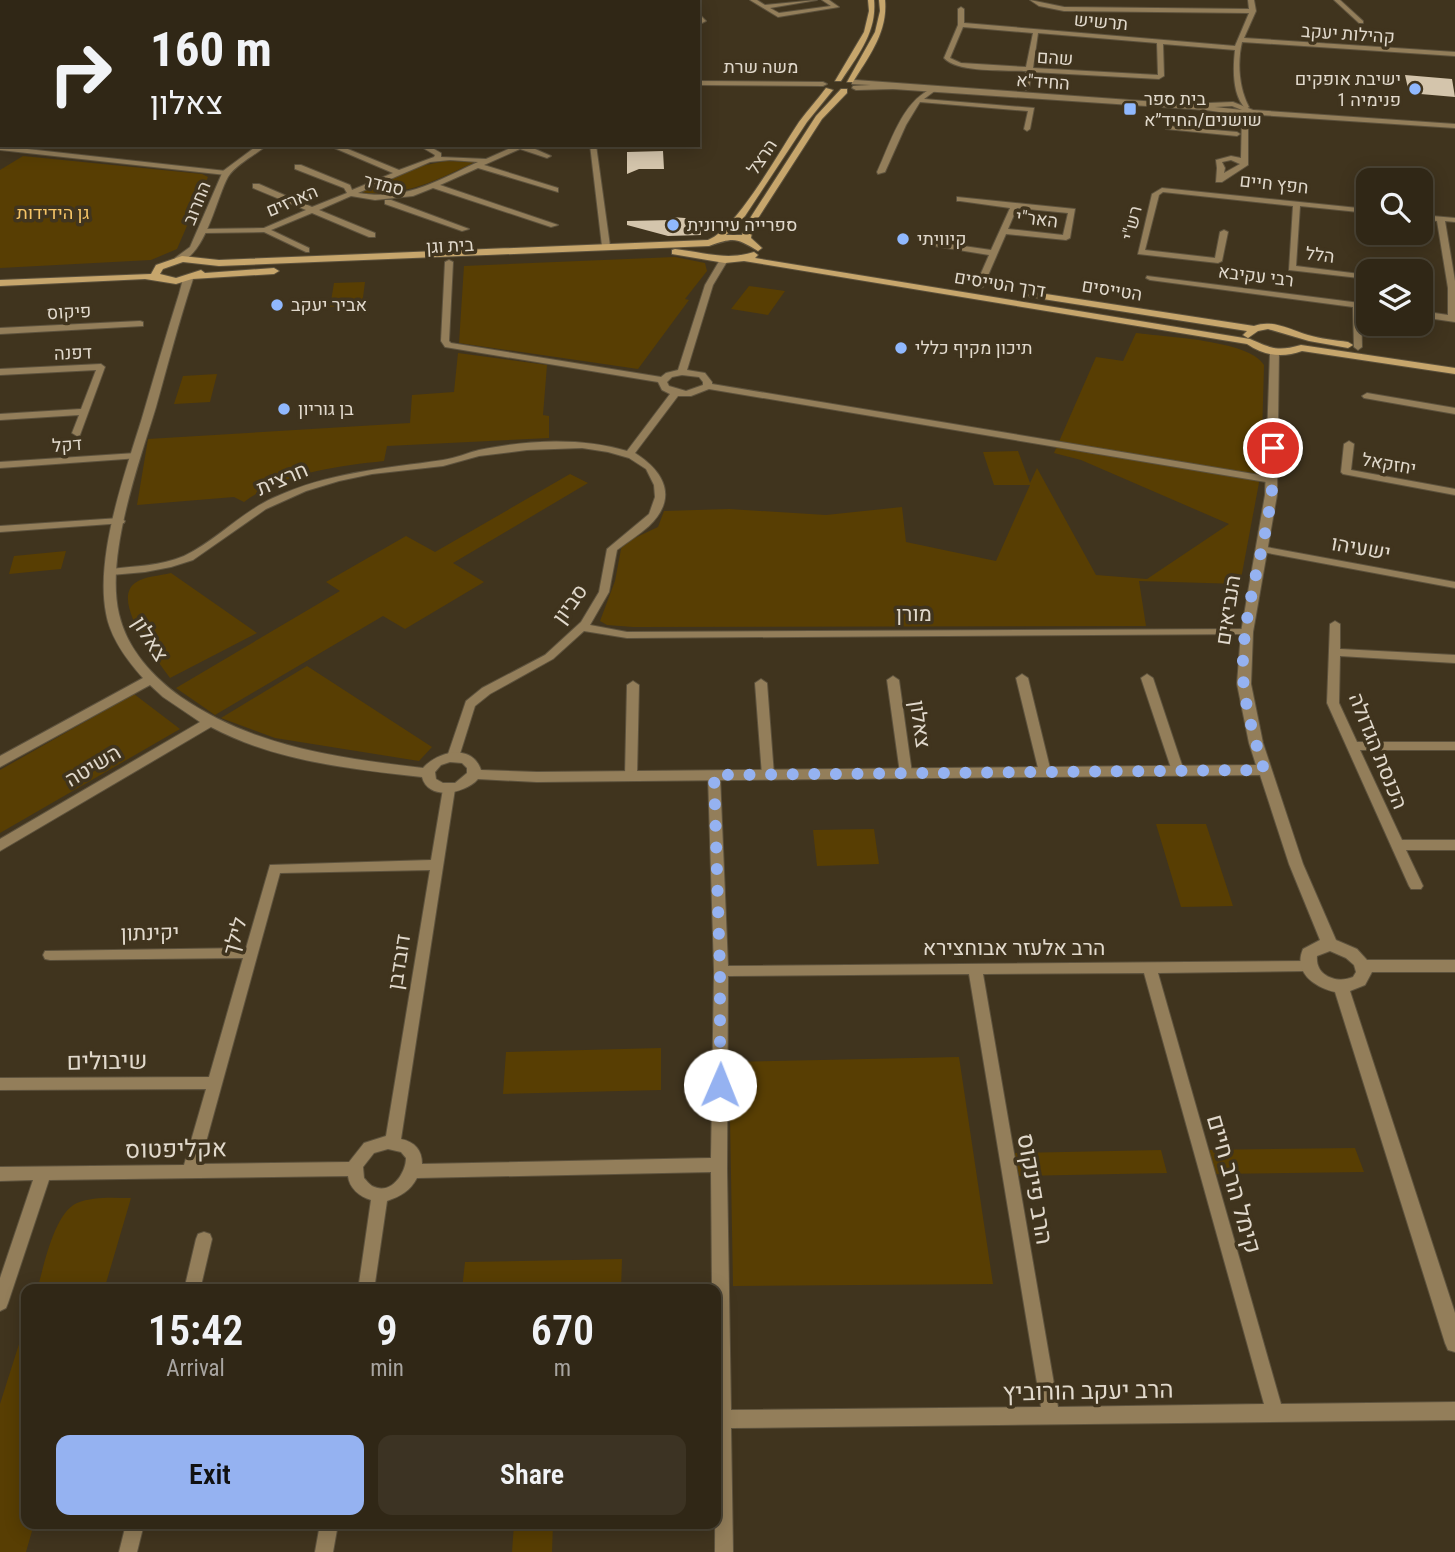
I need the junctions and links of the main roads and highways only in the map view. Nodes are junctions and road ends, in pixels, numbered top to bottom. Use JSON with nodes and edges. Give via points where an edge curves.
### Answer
{"nodes":[{"id":1,"x":871,"y":0,"type":"edge"},
{"id":2,"x":882,"y":0,"type":"edge"},
{"id":3,"x":838,"y":79,"type":"junction"},
{"id":4,"x":854,"y":83,"type":"junction"},
{"id":5,"x":826,"y":87,"type":"junction"},
{"id":6,"x":844,"y":91,"type":"junction"},
{"id":7,"x":746,"y":239,"type":"junction"},
{"id":8,"x":713,"y":241,"type":"junction"},
{"id":9,"x":768,"y":251,"type":"junction"},
{"id":10,"x":708,"y":255,"type":"junction"},
{"id":11,"x":745,"y":259,"type":"junction"},
{"id":12,"x":724,"y":260,"type":"joint"},
{"id":13,"x":200,"y":261,"type":"junction"},
{"id":14,"x":164,"y":264,"type":"junction"},
{"id":15,"x":0,"y":274,"type":"edge"},
{"id":16,"x":159,"y":278,"type":"junction"},
{"id":17,"x":186,"y":282,"type":"junction"},
{"id":18,"x":0,"y":283,"type":"edge"},
{"id":19,"x":1253,"y":330,"type":"junction"},
{"id":20,"x":1250,"y":342,"type":"junction"},
{"id":21,"x":1301,"y":342,"type":"junction"},
{"id":22,"x":1455,"y":362,"type":"edge"},
{"id":23,"x":1455,"y":371,"type":"edge"}],
"edges":[{"from":1,"to":3,"type":"main road","via":[[870,31]]},
{"from":2,"to":4,"type":"main road","via":[[880,32]]},
{"from":3,"to":4,"type":"main road"},
{"from":3,"to":5,"type":"main road"},
{"from":4,"to":6,"type":"main road"},
{"from":5,"to":6,"type":"main road"},
{"from":5,"to":8,"type":"main road","name":"הרצל","via":[[742,214]]},
{"from":6,"to":7,"type":"main road","name":"הרצל","via":[[819,118],[749,226]]},
{"from":7,"to":8,"type":"main road","name":"בית וגן"},
{"from":7,"to":9,"type":"main road"},
{"from":8,"to":10,"type":"main road","via":[[704,250]]},
{"from":8,"to":13,"type":"main road","name":"בית וגן"},
{"from":9,"to":11,"type":"main road"},
{"from":9,"to":19,"type":"main road","name":"הטייסים"},
{"from":10,"to":12,"type":"main road","name":"בית וגן"},
{"from":10,"to":17,"type":"main road","name":"בית וגן","via":[[660,251],[222,273]]},
{"from":11,"to":12,"type":"main road","name":"דרך הטייסים"},
{"from":11,"to":20,"type":"main road","name":"דרך הטייסים"},
{"from":13,"to":14,"type":"main road","name":"בית וגן"},
{"from":13,"to":17,"type":"main road","via":[[206,269]]},
{"from":14,"to":15,"type":"main road"},
{"from":14,"to":16,"type":"main road","via":[[156,270]]},
{"from":16,"to":17,"type":"main road","name":"בית וגן"},
{"from":16,"to":18,"type":"main road"},
{"from":19,"to":20,"type":"main road","via":[[1248,334]]},
{"from":19,"to":21,"type":"main road","name":"הטייסים","via":[[1276,327]]},
{"from":20,"to":21,"type":"main road","name":"דרך הטייסים","via":[[1275,352],[1292,352]]},
{"from":21,"to":22,"type":"main road"},
{"from":21,"to":23,"type":"main road"}]}
